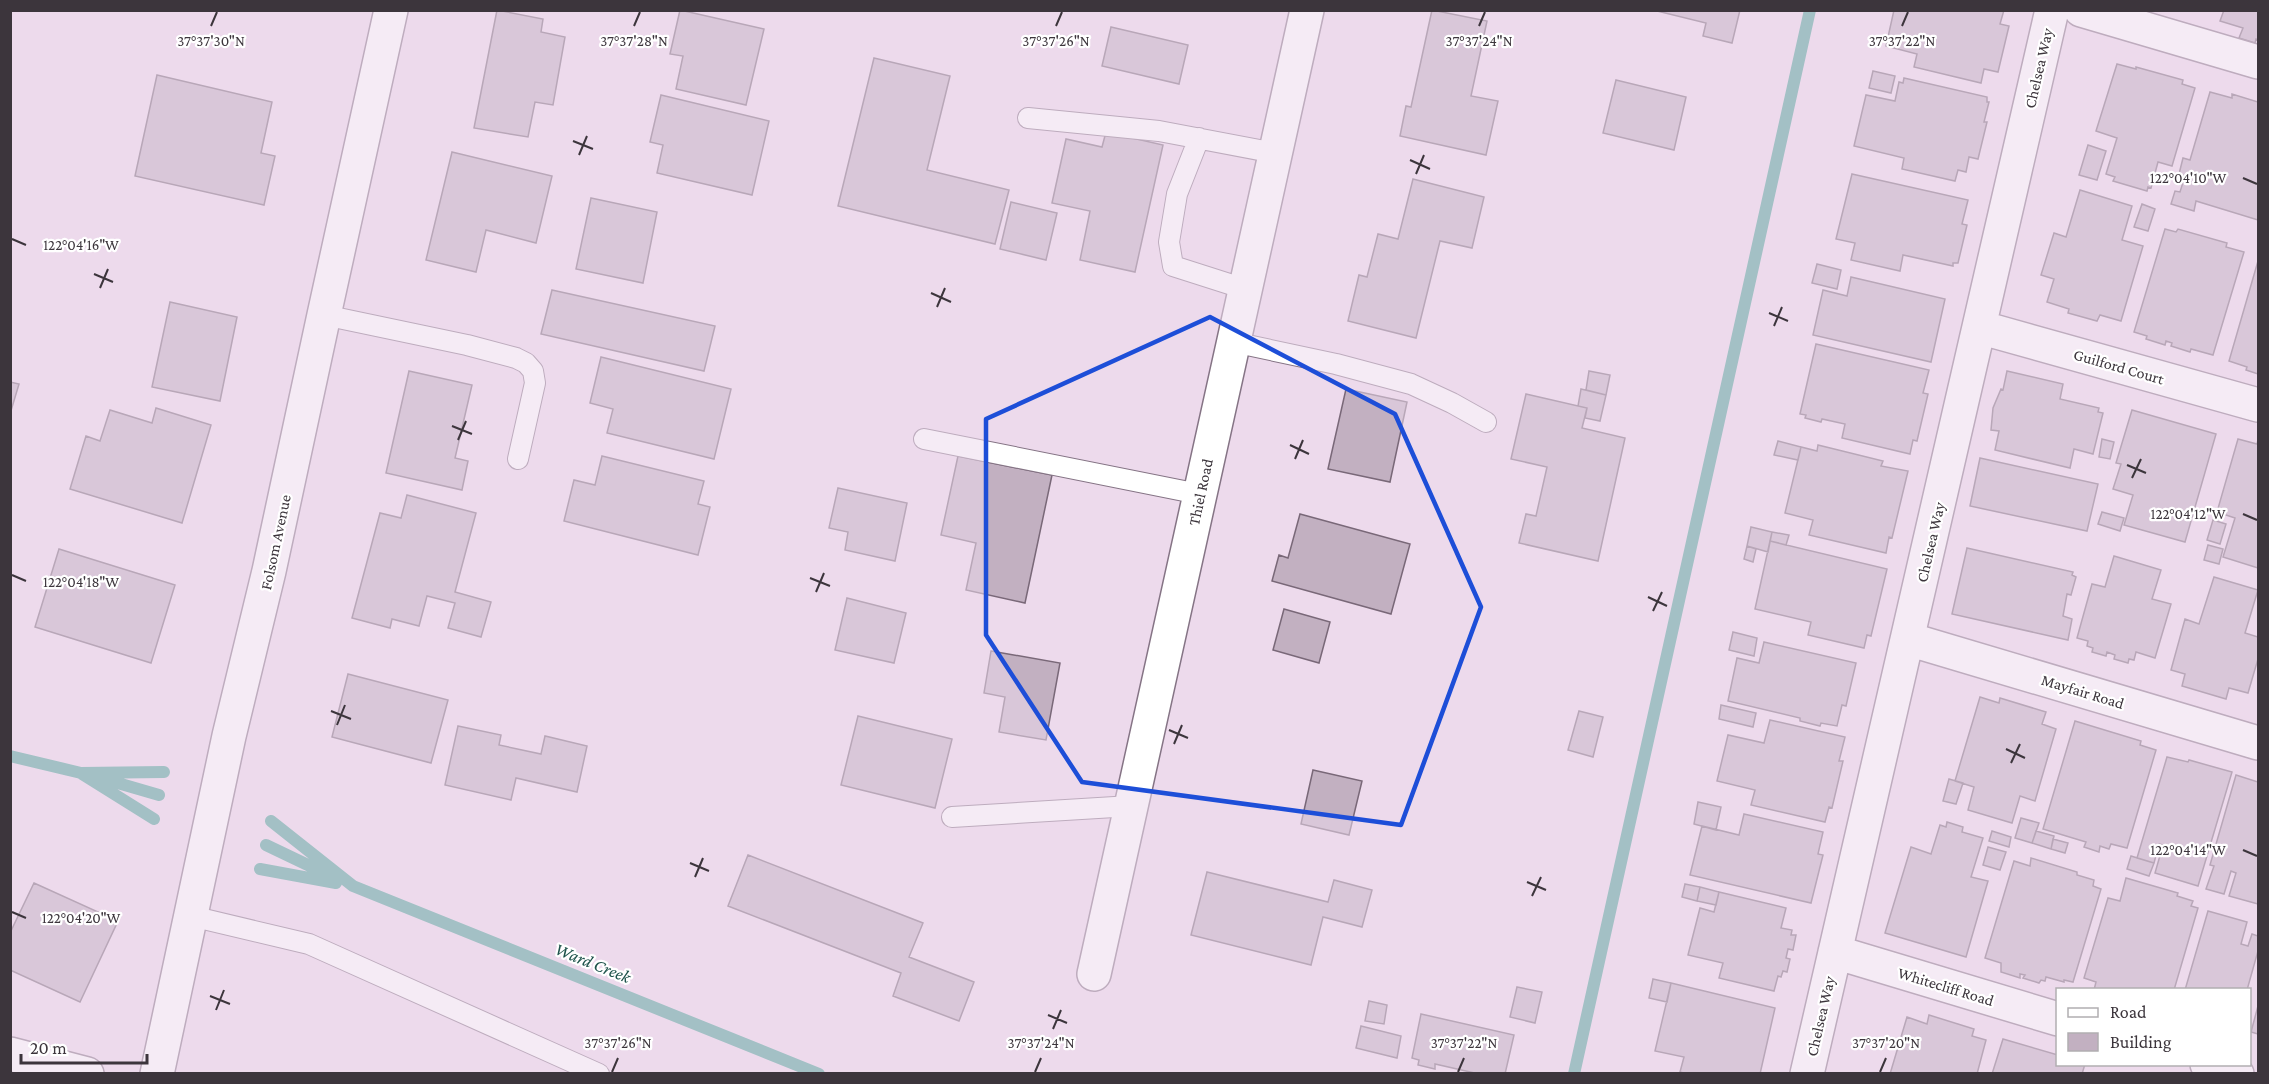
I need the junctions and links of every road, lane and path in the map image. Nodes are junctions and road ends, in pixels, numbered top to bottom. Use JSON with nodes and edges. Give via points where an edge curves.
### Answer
{"nodes":[{"id":1,"x":392,"y":10,"type":"edge"},
{"id":2,"x":1307,"y":10,"type":"edge"},
{"id":3,"x":2052,"y":10,"type":"edge"},
{"id":4,"x":2081,"y":10,"type":"edge"},
{"id":5,"x":2259,"y":62,"type":"edge"},
{"id":6,"x":1029,"y":118,"type":"dead end"},
{"id":7,"x":1199,"y":138,"type":"junction"},
{"id":8,"x":1275,"y":153,"type":"junction"},
{"id":9,"x":1245,"y":289,"type":"junction"},
{"id":10,"x":324,"y":315,"type":"junction"},
{"id":11,"x":1979,"y":327,"type":"junction"},
{"id":12,"x":1233,"y":342,"type":"junction"},
{"id":13,"x":2259,"y":405,"type":"edge"},
{"id":14,"x":1486,"y":422,"type":"dead end"},
{"id":15,"x":924,"y":439,"type":"dead end"},
{"id":16,"x":518,"y":459,"type":"dead end"},
{"id":17,"x":1199,"y":494,"type":"junction"},
{"id":18,"x":1908,"y":639,"type":"junction"},
{"id":19,"x":2259,"y":744,"type":"edge"},
{"id":20,"x":1131,"y":806,"type":"junction"},
{"id":21,"x":952,"y":817,"type":"dead end"},
{"id":22,"x":191,"y":916,"type":"junction"},
{"id":23,"x":1835,"y":952,"type":"junction"},
{"id":24,"x":1094,"y":974,"type":"dead end"},
{"id":25,"x":2056,"y":1018,"type":"edge"},
{"id":26,"x":10,"y":1054,"type":"edge"},
{"id":27,"x":2210,"y":1066,"type":"edge"},
{"id":28,"x":87,"y":1074,"type":"edge"},
{"id":29,"x":157,"y":1074,"type":"edge"},
{"id":30,"x":599,"y":1074,"type":"edge"},
{"id":31,"x":1807,"y":1074,"type":"edge"},
{"id":32,"x":2237,"y":1074,"type":"edge"}],
"edges":[{"from":1,"to":10,"type":"street","name":"Folsom Avenue"},
{"from":2,"to":8,"type":"street","name":"Thiel Road"},
{"from":3,"to":11,"type":"street","name":"Chelsea Way"},
{"from":4,"to":5,"type":"street"},
{"from":6,"to":7,"type":"lane"},
{"from":7,"to":8,"type":"lane"},
{"from":7,"to":9,"type":"lane","via":[[1177,194],[1168,242],[1173,266]]},
{"from":8,"to":9,"type":"street","name":"Thiel Road"},
{"from":9,"to":12,"type":"street","name":"Thiel Road"},
{"from":10,"to":16,"type":"lane","via":[[467,345],[526,363],[535,382]]},
{"from":10,"to":22,"type":"street","name":"Folsom Avenue"},
{"from":11,"to":13,"type":"street","name":"Guilford Court"},
{"from":11,"to":18,"type":"street","name":"Chelsea Way"},
{"from":12,"to":14,"type":"lane","via":[[1411,384]]},
{"from":12,"to":17,"type":"street","name":"Thiel Road"},
{"from":15,"to":17,"type":"lane"},
{"from":17,"to":20,"type":"street","name":"Thiel Road"},
{"from":18,"to":19,"type":"street","name":"Mayfair Road"},
{"from":18,"to":23,"type":"street","name":"Chelsea Way"},
{"from":20,"to":21,"type":"lane"},
{"from":20,"to":24,"type":"street","name":"Thiel Road"},
{"from":22,"to":29,"type":"street","name":"Folsom Avenue"},
{"from":22,"to":30,"type":"lane","via":[[309,944]]},
{"from":23,"to":25,"type":"street","name":"Whitecliff Road"},
{"from":23,"to":31,"type":"street","name":"Chelsea Way"},
{"from":26,"to":28,"type":"street"},
{"from":27,"to":32,"type":"street"}]}
